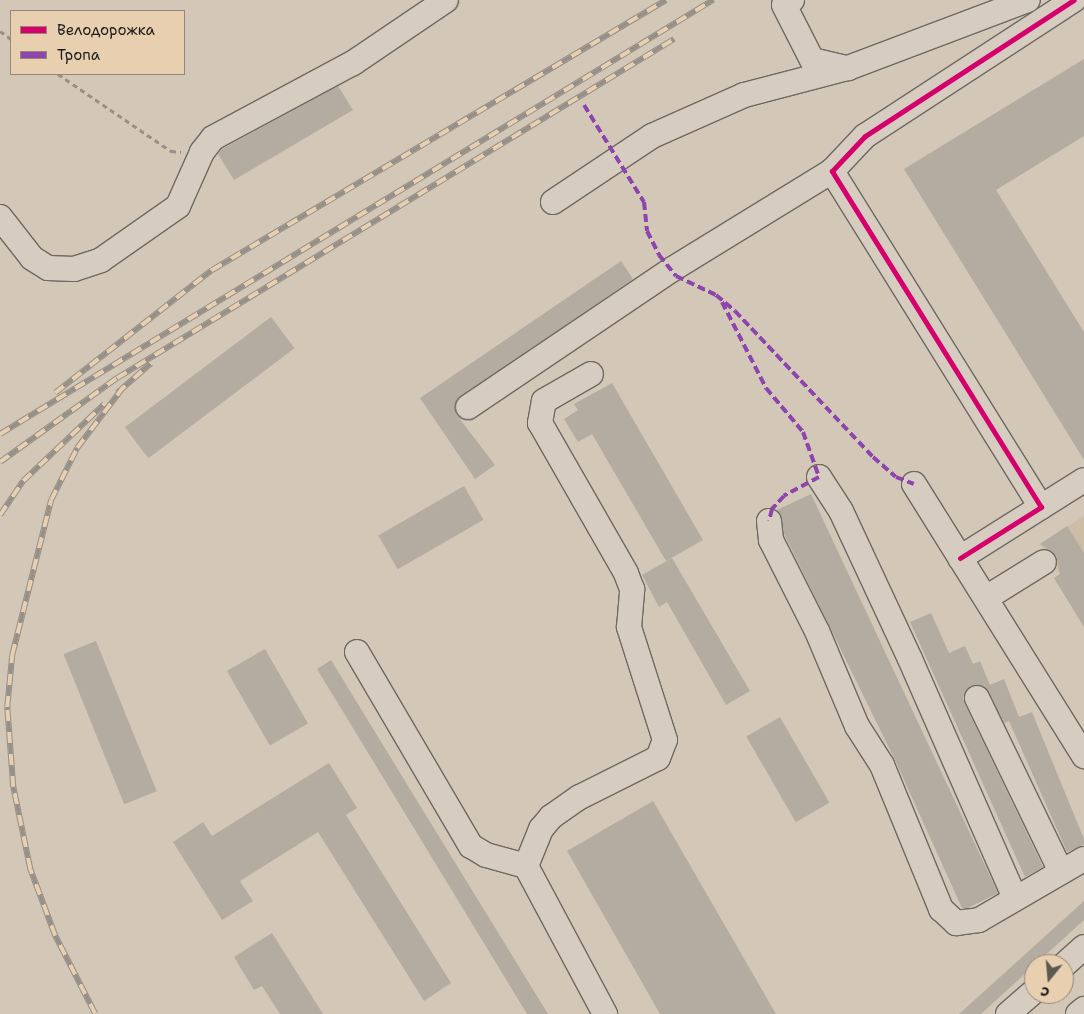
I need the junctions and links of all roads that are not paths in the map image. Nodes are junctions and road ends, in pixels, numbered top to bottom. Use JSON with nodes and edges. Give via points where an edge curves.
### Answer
{"nodes":[{"id":1,"x":446,"y":0,"type":"edge"},
{"id":2,"x":792,"y":0,"type":"edge"},
{"id":3,"x":1028,"y":0,"type":"edge"},
{"id":4,"x":1074,"y":0,"type":"edge"},
{"id":5,"x":848,"y":68,"type":"junction"},
{"id":6,"x":832,"y":171,"type":"junction"},
{"id":7,"x":553,"y":202,"type":"dead end"},
{"id":8,"x":0,"y":217,"type":"edge"},
{"id":9,"x":591,"y":374,"type":"dead end"},
{"id":10,"x":468,"y":407,"type":"dead end"},
{"id":11,"x":819,"y":477,"type":"dead end"},
{"id":12,"x":1084,"y":480,"type":"edge"},
{"id":13,"x":914,"y":484,"type":"dead end"},
{"id":14,"x":1041,"y":507,"type":"junction"},
{"id":15,"x":769,"y":521,"type":"dead end"},
{"id":16,"x":960,"y":558,"type":"junction"},
{"id":17,"x":1044,"y":562,"type":"dead end"},
{"id":18,"x":986,"y":598,"type":"junction"},
{"id":19,"x":357,"y":652,"type":"dead end"},
{"id":20,"x":977,"y":698,"type":"dead end"},
{"id":21,"x":1084,"y":756,"type":"edge"},
{"id":22,"x":1084,"y":859,"type":"edge"},
{"id":23,"x":526,"y":866,"type":"junction"},
{"id":24,"x":1061,"y":872,"type":"junction"},
{"id":25,"x":1015,"y":898,"type":"junction"},
{"id":26,"x":1084,"y":947,"type":"edge"},
{"id":27,"x":1074,"y":956,"type":"edge"},
{"id":28,"x":1024,"y":1000,"type":"edge"},
{"id":29,"x":1084,"y":1009,"type":"edge"},
{"id":30,"x":605,"y":1014,"type":"edge"},
{"id":31,"x":1008,"y":1014,"type":"edge"},
{"id":32,"x":1078,"y":1014,"type":"edge"}],
"edges":[{"from":1,"to":8,"type":"street","via":[[353,63],[213,138],[202,152],[178,206],[101,260],[74,269],[48,268],[32,258]]},
{"from":2,"to":5,"type":"street","via":[[784,5],[812,60]]},
{"from":3,"to":5,"type":"street"},
{"from":4,"to":6,"type":"street","via":[[865,136]]},
{"from":5,"to":7,"type":"street","via":[[744,95],[652,136]]},
{"from":6,"to":10,"type":"street","via":[[672,270]]},
{"from":6,"to":14,"type":"street"},
{"from":9,"to":23,"type":"street","via":[[544,401],[540,423],[629,581],[632,589],[629,627],[664,740],[658,758],[580,797],[551,817],[541,829]]},
{"from":11,"to":25,"type":"street","via":[[841,511],[910,659]]},
{"from":12,"to":14,"type":"street"},
{"from":13,"to":16,"type":"street"},
{"from":14,"to":16,"type":"street"},
{"from":15,"to":25,"type":"street","via":[[772,540],[817,631],[857,726],[882,765],[941,909],[956,923],[979,920]]},
{"from":16,"to":18,"type":"street"},
{"from":17,"to":18,"type":"street"},
{"from":18,"to":21,"type":"street"},
{"from":19,"to":23,"type":"street","via":[[471,846],[486,855]]},
{"from":20,"to":24,"type":"street"},
{"from":22,"to":24,"type":"street"},
{"from":23,"to":30,"type":"street"},
{"from":24,"to":25,"type":"street"},
{"from":26,"to":27,"type":"street"},
{"from":28,"to":31,"type":"street"},
{"from":29,"to":32,"type":"street"}]}
